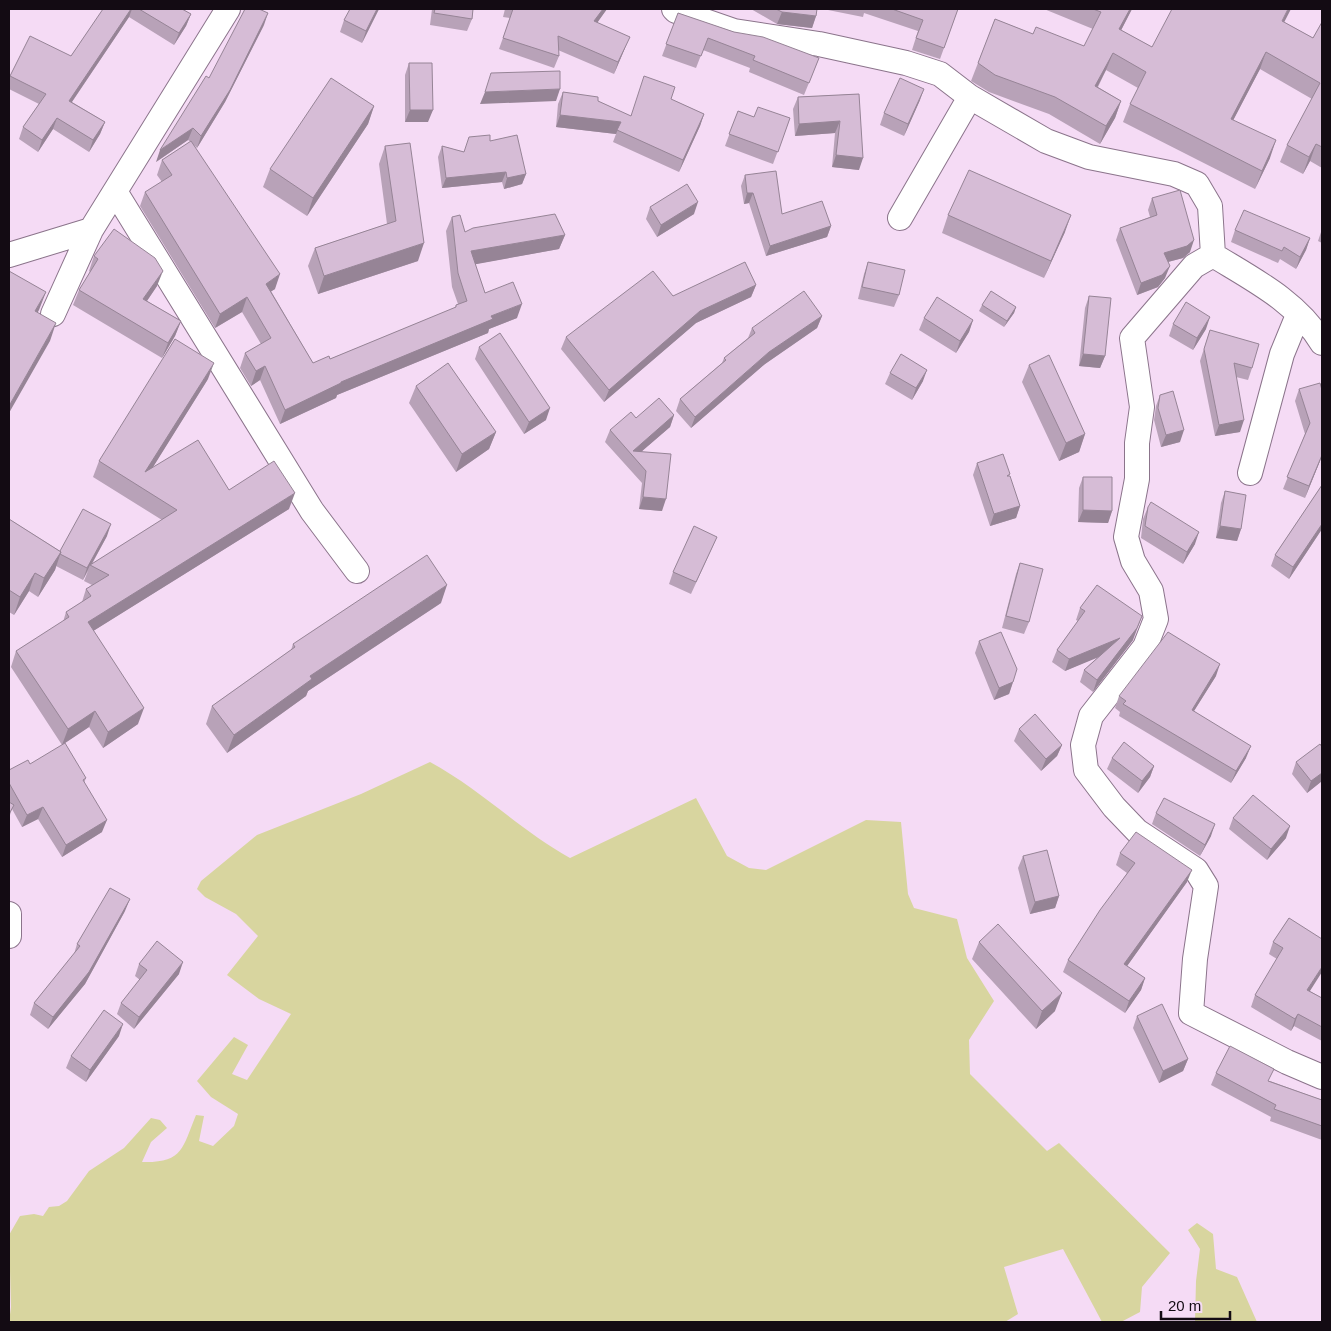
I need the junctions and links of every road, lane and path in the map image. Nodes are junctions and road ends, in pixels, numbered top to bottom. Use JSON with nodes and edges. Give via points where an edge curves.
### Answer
{"nodes":[{"id":1,"x":228,"y":9,"type":"edge"},
{"id":2,"x":674,"y":9,"type":"edge"},
{"id":3,"x":970,"y":97,"type":"junction"},
{"id":4,"x":116,"y":193,"type":"junction"},
{"id":5,"x":900,"y":218,"type":"dead end"},
{"id":6,"x":91,"y":230,"type":"junction"},
{"id":7,"x":1213,"y":254,"type":"junction"},
{"id":8,"x":9,"y":255,"type":"edge"},
{"id":9,"x":53,"y":314,"type":"dead end"},
{"id":10,"x":1298,"y":315,"type":"junction"},
{"id":11,"x":1320,"y":331,"type":"edge"},
{"id":12,"x":1250,"y":473,"type":"dead end"},
{"id":13,"x":358,"y":571,"type":"dead end"},
{"id":14,"x":9,"y":914,"type":"edge"},
{"id":15,"x":9,"y":936,"type":"edge"},
{"id":16,"x":1322,"y":1077,"type":"edge"}],
"edges":[{"from":1,"to":4,"type":"street"},
{"from":2,"to":3,"type":"street","via":[[734,31],[828,45],[906,63],[940,74]]},
{"from":3,"to":5,"type":"street"},
{"from":3,"to":7,"type":"street","via":[[1046,141],[1089,157],[1174,174],[1198,184],[1210,206]]},
{"from":4,"to":6,"type":"street"},
{"from":4,"to":13,"type":"street","via":[[312,511]]},
{"from":6,"to":8,"type":"street"},
{"from":6,"to":9,"type":"street"},
{"from":7,"to":10,"type":"street","via":[[1287,302]]},
{"from":7,"to":16,"type":"street","via":[[1194,266],[1132,338],[1142,407],[1137,479],[1126,537],[1133,562],[1152,591],[1156,619],[1145,647],[1091,716],[1083,745],[1086,770],[1137,831],[1196,870],[1206,886],[1195,959],[1192,1013]]},
{"from":10,"to":11,"type":"street"},
{"from":10,"to":12,"type":"street","via":[[1282,354]]},
{"from":14,"to":15,"type":"street"}]}
